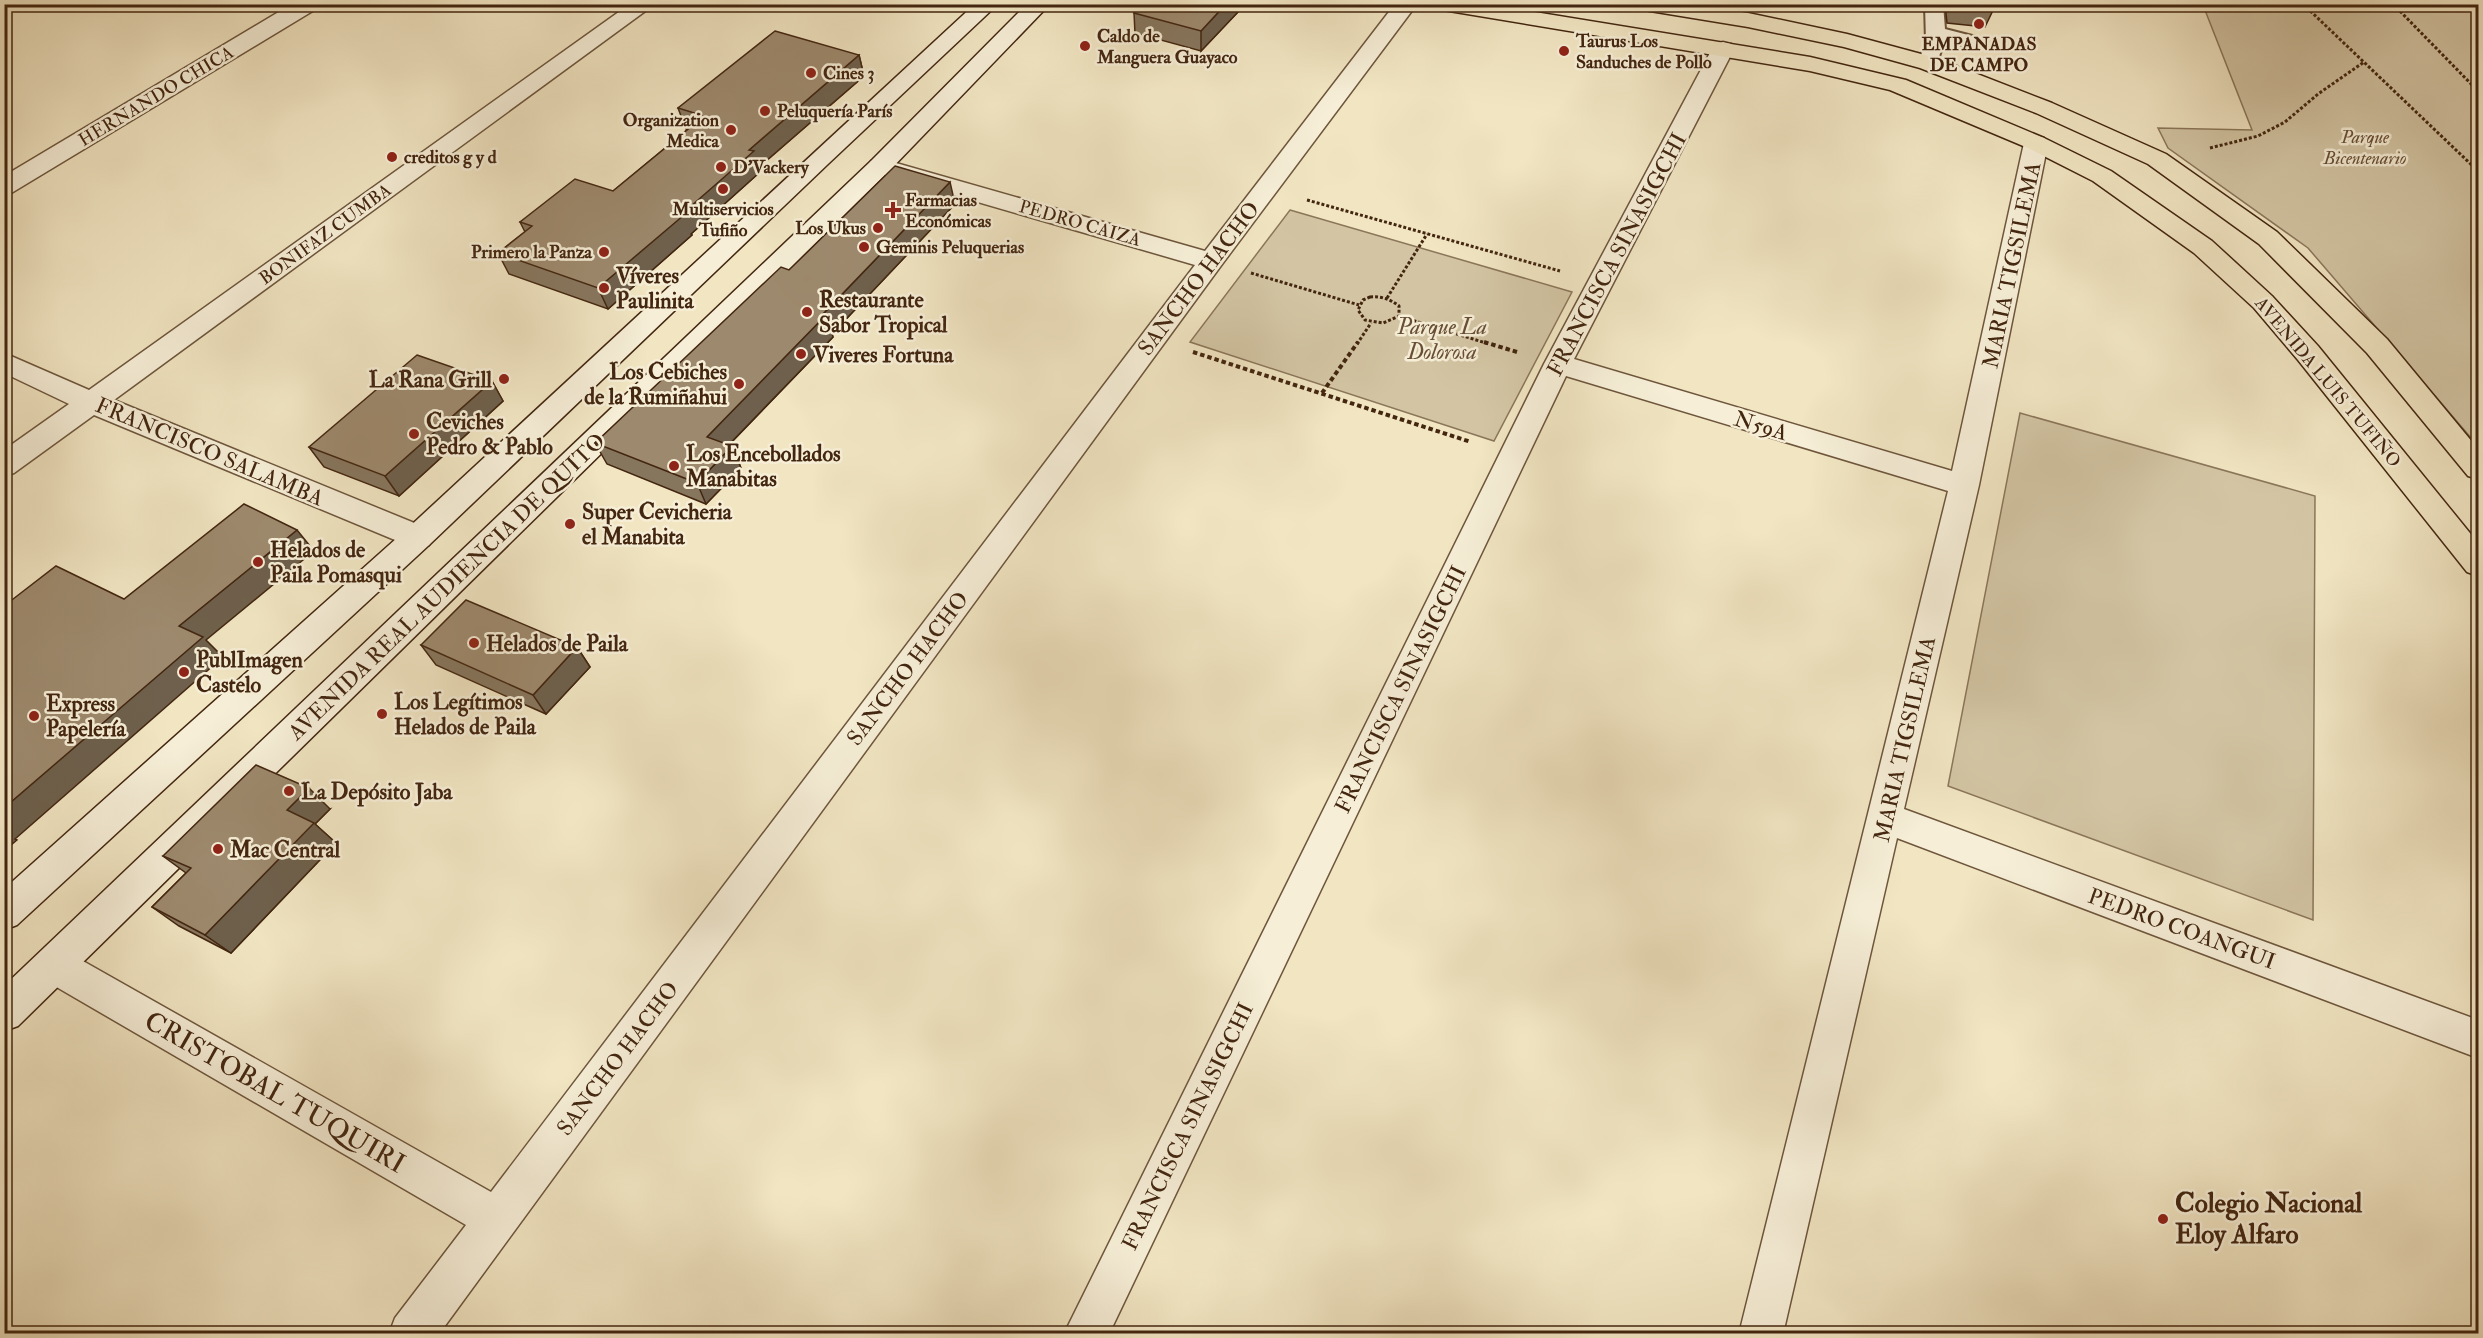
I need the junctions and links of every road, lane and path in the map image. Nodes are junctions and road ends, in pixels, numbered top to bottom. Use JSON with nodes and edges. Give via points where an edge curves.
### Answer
{"nodes":[{"id":1,"x":308,"y":4,"type":"edge"},
{"id":2,"x":645,"y":4,"type":"edge"},
{"id":3,"x":988,"y":4,"type":"edge"},
{"id":4,"x":1040,"y":4,"type":"edge"},
{"id":5,"x":1407,"y":4,"type":"edge"},
{"id":6,"x":1443,"y":4,"type":"edge"},
{"id":7,"x":1644,"y":4,"type":"edge"},
{"id":8,"x":1934,"y":4,"type":"edge"},
{"id":9,"x":2303,"y":4,"type":"edge"},
{"id":10,"x":2393,"y":4,"type":"edge"},
{"id":11,"x":1577,"y":14,"type":"edge"},
{"id":12,"x":1936,"y":32,"type":"junction"},
{"id":13,"x":1977,"y":43,"type":"dead end"},
{"id":14,"x":1723,"y":49,"type":"junction"},
{"id":15,"x":2364,"y":62,"type":"junction"},
{"id":16,"x":1928,"y":63,"type":"junction"},
{"id":17,"x":2478,"y":91,"type":"edge"},
{"id":18,"x":2036,"y":143,"type":"junction"},
{"id":19,"x":2157,"y":159,"type":"junction"},
{"id":20,"x":880,"y":166,"type":"junction"},
{"id":21,"x":2478,"y":171,"type":"edge"},
{"id":22,"x":4,"y":187,"type":"edge"},
{"id":23,"x":1266,"y":188,"type":"junction"},
{"id":24,"x":1427,"y":234,"type":"junction"},
{"id":25,"x":1211,"y":261,"type":"junction"},
{"id":26,"x":1601,"y":283,"type":"junction"},
{"id":27,"x":1387,"y":298,"type":"junction"},
{"id":28,"x":1359,"y":305,"type":"junction"},
{"id":29,"x":1399,"y":316,"type":"junction"},
{"id":30,"x":1371,"y":323,"type":"junction"},
{"id":31,"x":1152,"y":339,"type":"junction"},
{"id":32,"x":4,"y":362,"type":"edge"},
{"id":33,"x":1558,"y":364,"type":"junction"},
{"id":34,"x":1322,"y":393,"type":"junction"},
{"id":35,"x":91,"y":402,"type":"junction"},
{"id":36,"x":1514,"y":456,"type":"junction"},
{"id":37,"x":4,"y":465,"type":"edge"},
{"id":38,"x":2478,"y":468,"type":"edge"},
{"id":39,"x":1964,"y":485,"type":"junction"},
{"id":40,"x":418,"y":537,"type":"junction"},
{"id":41,"x":2478,"y":564,"type":"edge"},
{"id":42,"x":1885,"y":818,"type":"junction"},
{"id":43,"x":4,"y":913,"type":"edge"},
{"id":44,"x":54,"y":965,"type":"junction"},
{"id":45,"x":4,"y":1013,"type":"edge"},
{"id":46,"x":2478,"y":1039,"type":"edge"},
{"id":47,"x":496,"y":1219,"type":"junction"},
{"id":48,"x":411,"y":1334,"type":"edge"},
{"id":49,"x":1086,"y":1334,"type":"edge"},
{"id":50,"x":1761,"y":1334,"type":"edge"}],
"edges":[{"from":1,"to":22,"type":"street","name":"HERNANDO CHICA"},
{"from":2,"to":35,"type":"street","name":"BONIFAZ CUMBA"},
{"from":3,"to":40,"type":"street"},
{"from":4,"to":20,"type":"street","name":"AVENIDA REAL AUDIENCIA DE QUITO"},
{"from":5,"to":23,"type":"street","name":"SANCHO HACHO"},
{"from":6,"to":11,"type":"main road","name":"AVENIDA LUIS TUFIÑO"},
{"from":7,"to":16,"type":"main road","via":[[1759,22]]},
{"from":8,"to":12,"type":"lane"},
{"from":9,"to":15,"type":"path"},
{"from":10,"to":17,"type":"path"},
{"from":11,"to":14,"type":"main road","name":"AVENIDA LUIS TUFIÑO"},
{"from":12,"to":13,"type":"lane"},
{"from":12,"to":16,"type":"lane"},
{"from":14,"to":18,"type":"main road","name":"AVENIDA LUIS TUFIÑO","via":[[1810,64],[1898,86]]},
{"from":14,"to":26,"type":"street","name":"FRANCISCA SINASIGCHI"},
{"from":15,"to":19,"type":"path","via":[[2285,122],[2258,136]]},
{"from":15,"to":21,"type":"path"},
{"from":16,"to":19,"type":"main road","via":[[2044,108]]},
{"from":18,"to":39,"type":"street","name":"MARIA TIGSILEMA"},
{"from":18,"to":41,"type":"main road","name":"AVENIDA LUIS TUFIÑO","via":[[2111,182],[2203,248],[2263,302]]},
{"from":19,"to":38,"type":"main road","via":[[2268,238],[2377,346]]},
{"from":20,"to":25,"type":"street","name":"PEDRO CAIZA"},
{"from":20,"to":44,"type":"street","name":"AVENIDA REAL AUDIENCIA DE QUITO"},
{"from":23,"to":24,"type":"path"},
{"from":23,"to":25,"type":"street","name":"SANCHO HACHO"},
{"from":24,"to":26,"type":"path"},
{"from":24,"to":27,"type":"path"},
{"from":25,"to":28,"type":"path"},
{"from":25,"to":31,"type":"street","name":"SANCHO HACHO"},
{"from":26,"to":33,"type":"street","name":"FRANCISCA SINASIGCHI"},
{"from":27,"to":28,"type":"path","via":[[1370,297]]},
{"from":27,"to":29,"type":"path","via":[[1399,306]]},
{"from":28,"to":30,"type":"path","via":[[1359,315]]},
{"from":29,"to":30,"type":"path","via":[[1388,324]]},
{"from":29,"to":33,"type":"path"},
{"from":30,"to":34,"type":"path"},
{"from":31,"to":34,"type":"path"},
{"from":31,"to":47,"type":"street","name":"SANCHO HACHO"},
{"from":32,"to":35,"type":"street","name":"FRANCISCO SALAMBA"},
{"from":33,"to":36,"type":"street","name":"FRANCISCA SINASIGCHI"},
{"from":33,"to":39,"type":"street","name":"N59A"},
{"from":34,"to":36,"type":"path"},
{"from":35,"to":37,"type":"street","name":"BONIFAZ CUMBA"},
{"from":35,"to":40,"type":"street","name":"FRANCISCO SALAMBA"},
{"from":36,"to":49,"type":"street","name":"FRANCISCA SINASIGCHI"},
{"from":39,"to":42,"type":"street","name":"MARIA TIGSILEMA"},
{"from":40,"to":43,"type":"street"},
{"from":42,"to":46,"type":"street","name":"PEDRO COANGUI"},
{"from":42,"to":50,"type":"street","name":"MARIA TIGSILEMA"},
{"from":44,"to":45,"type":"street","name":"AVENIDA REAL AUDIENCIA DE QUITO"},
{"from":44,"to":47,"type":"street","name":"CRISTOBAL TUQUIRI"},
{"from":47,"to":48,"type":"street","name":"SANCHO HACHO"}]}
